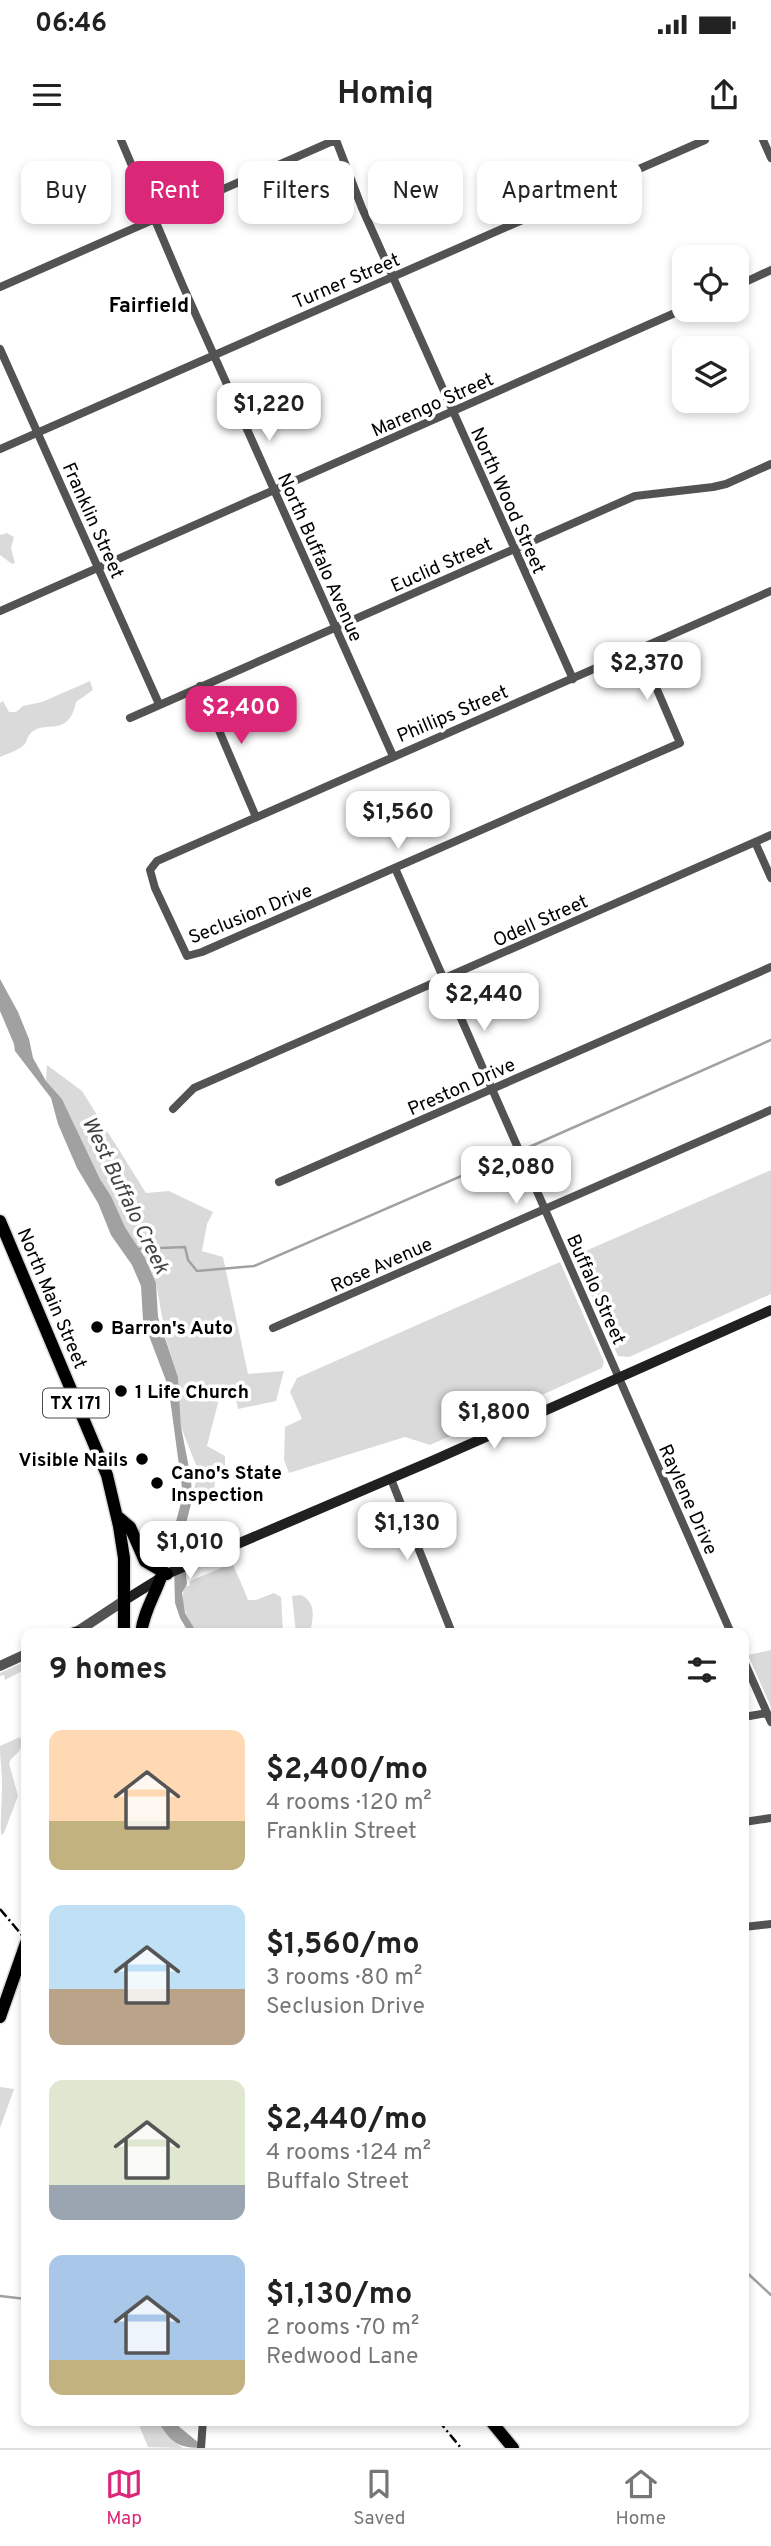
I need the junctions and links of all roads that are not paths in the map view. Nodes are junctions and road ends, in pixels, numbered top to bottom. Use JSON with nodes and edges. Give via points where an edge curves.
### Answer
{"nodes":[{"id":1,"x":121,"y":140,"type":"edge"},
{"id":2,"x":336,"y":140,"type":"edge"},
{"id":3,"x":705,"y":140,"type":"edge"},
{"id":4,"x":763,"y":140,"type":"edge"},
{"id":5,"x":771,"y":158,"type":"edge"},
{"id":6,"x":130,"y":161,"type":"edge"},
{"id":7,"x":224,"y":189,"type":"edge"},
{"id":8,"x":144,"y":224,"type":"edge"},
{"id":9,"x":158,"y":224,"type":"edge"},
{"id":10,"x":771,"y":270,"type":"edge"},
{"id":11,"x":393,"y":278,"type":"junction"},
{"id":12,"x":749,"y":280,"type":"edge"},
{"id":13,"x":0,"y":286,"type":"edge"},
{"id":14,"x":672,"y":314,"type":"edge"},
{"id":15,"x":0,"y":349,"type":"edge"},
{"id":16,"x":214,"y":355,"type":"junction"},
{"id":17,"x":452,"y":412,"type":"junction"},
{"id":18,"x":38,"y":433,"type":"junction"},
{"id":19,"x":0,"y":449,"type":"edge"},
{"id":20,"x":771,"y":464,"type":"edge"},
{"id":21,"x":275,"y":491,"type":"junction"},
{"id":22,"x":513,"y":549,"type":"junction"},
{"id":23,"x":97,"y":568,"type":"junction"},
{"id":24,"x":771,"y":591,"type":"edge"},
{"id":25,"x":0,"y":611,"type":"edge"},
{"id":26,"x":336,"y":628,"type":"junction"},
{"id":27,"x":640,"y":650,"type":"junction"},
{"id":28,"x":573,"y":678,"type":"junction"},
{"id":29,"x":200,"y":686,"type":"junction"},
{"id":30,"x":159,"y":704,"type":"junction"},
{"id":31,"x":131,"y":718,"type":"dead end"},
{"id":32,"x":393,"y":756,"type":"junction"},
{"id":33,"x":256,"y":817,"type":"junction"},
{"id":34,"x":771,"y":835,"type":"edge"},
{"id":35,"x":755,"y":842,"type":"junction"},
{"id":36,"x":395,"y":868,"type":"junction"},
{"id":37,"x":150,"y":870,"type":"joint"},
{"id":38,"x":771,"y":878,"type":"edge"},
{"id":39,"x":771,"y":967,"type":"edge"},
{"id":40,"x":445,"y":979,"type":"junction"},
{"id":41,"x":492,"y":1090,"type":"junction"},
{"id":42,"x":173,"y":1109,"type":"dead end"},
{"id":43,"x":771,"y":1110,"type":"edge"},
{"id":44,"x":279,"y":1182,"type":"dead end"},
{"id":45,"x":545,"y":1209,"type":"junction"},
{"id":46,"x":0,"y":1220,"type":"edge"},
{"id":47,"x":771,"y":1310,"type":"edge"},
{"id":48,"x":273,"y":1328,"type":"dead end"},
{"id":49,"x":618,"y":1377,"type":"junction"},
{"id":50,"x":391,"y":1479,"type":"junction"},
{"id":51,"x":117,"y":1516,"type":"junction"},
{"id":52,"x":164,"y":1575,"type":"junction"},
{"id":53,"x":125,"y":1600,"type":"junction"},
{"id":54,"x":83,"y":1628,"type":"edge"},
{"id":55,"x":124,"y":1628,"type":"edge"},
{"id":56,"x":142,"y":1628,"type":"edge"},
{"id":57,"x":450,"y":1628,"type":"edge"},
{"id":58,"x":729,"y":1628,"type":"edge"},
{"id":59,"x":21,"y":1656,"type":"edge"},
{"id":60,"x":0,"y":1666,"type":"edge"},
{"id":61,"x":749,"y":1672,"type":"edge"},
{"id":62,"x":767,"y":1713,"type":"junction"},
{"id":63,"x":749,"y":1716,"type":"edge"},
{"id":64,"x":771,"y":1722,"type":"edge"},
{"id":65,"x":771,"y":1818,"type":"edge"},
{"id":66,"x":749,"y":1821,"type":"edge"},
{"id":67,"x":771,"y":1924,"type":"edge"},
{"id":68,"x":749,"y":1926,"type":"edge"},
{"id":69,"x":21,"y":1967,"type":"edge"},
{"id":70,"x":0,"y":2017,"type":"edge"},
{"id":71,"x":203,"y":2426,"type":"edge"},
{"id":72,"x":495,"y":2426,"type":"edge"},
{"id":73,"x":202,"y":2445,"type":"edge"},
{"id":74,"x":513,"y":2448,"type":"edge"}],
"edges":[{"from":1,"to":6,"type":"street","name":"North Buffalo Avenue"},
{"from":2,"to":7,"type":"street"},
{"from":2,"to":11,"type":"street","name":"North Wood Street"},
{"from":3,"to":11,"type":"street","name":"Turner Street"},
{"from":4,"to":5,"type":"street"},
{"from":8,"to":13,"type":"street"},
{"from":9,"to":16,"type":"street","name":"North Buffalo Avenue"},
{"from":10,"to":12,"type":"street"},
{"from":11,"to":16,"type":"street","name":"Turner Street"},
{"from":11,"to":17,"type":"street","name":"North Wood Street"},
{"from":14,"to":17,"type":"street","name":"Marengo Street"},
{"from":15,"to":18,"type":"street","name":"Franklin Street"},
{"from":16,"to":18,"type":"street","name":"Turner Street"},
{"from":16,"to":21,"type":"street","name":"North Buffalo Avenue"},
{"from":17,"to":21,"type":"street","name":"Marengo Street"},
{"from":17,"to":22,"type":"street","name":"North Wood Street"},
{"from":18,"to":19,"type":"street","name":"Turner Street"},
{"from":18,"to":23,"type":"street","name":"Franklin Street"},
{"from":20,"to":22,"type":"street","name":"Euclid Street","via":[[726,484],[635,496]]},
{"from":21,"to":23,"type":"street","name":"Marengo Street"},
{"from":21,"to":26,"type":"street","name":"North Buffalo Avenue"},
{"from":22,"to":26,"type":"street","name":"Euclid Street"},
{"from":22,"to":28,"type":"street","name":"North Wood Street"},
{"from":23,"to":25,"type":"street","name":"Marengo Street"},
{"from":23,"to":30,"type":"street","name":"Franklin Street"},
{"from":24,"to":27,"type":"street","name":"Phillips Street"},
{"from":26,"to":29,"type":"street","name":"Euclid Street"},
{"from":26,"to":32,"type":"street","name":"North Buffalo Avenue"},
{"from":27,"to":28,"type":"street","name":"Phillips Street"},
{"from":27,"to":36,"type":"street","name":"Seclusion Drive","via":[[680,743]]},
{"from":28,"to":32,"type":"street","name":"Phillips Street"},
{"from":29,"to":30,"type":"street","name":"Euclid Street"},
{"from":29,"to":33,"type":"street"},
{"from":30,"to":31,"type":"street","name":"Euclid Street"},
{"from":32,"to":33,"type":"street","name":"Phillips Street"},
{"from":33,"to":37,"type":"street","name":"Phillips Street","via":[[157,861]]},
{"from":34,"to":35,"type":"street","name":"Odell Street"},
{"from":35,"to":38,"type":"street"},
{"from":35,"to":40,"type":"street","name":"Odell Street"},
{"from":36,"to":37,"type":"street","name":"Seclusion Drive","via":[[187,956]]},
{"from":36,"to":40,"type":"street","name":"Buffalo Street"},
{"from":39,"to":41,"type":"street","name":"Preston Drive"},
{"from":40,"to":41,"type":"street","name":"Buffalo Street"},
{"from":40,"to":42,"type":"street","name":"Odell Street","via":[[194,1088]]},
{"from":41,"to":44,"type":"street","name":"Preston Drive"},
{"from":41,"to":45,"type":"street","name":"Buffalo Street"},
{"from":43,"to":45,"type":"street","name":"Rose Avenue"},
{"from":45,"to":48,"type":"street","name":"Rose Avenue"},
{"from":45,"to":49,"type":"street","name":"Buffalo Street"},
{"from":46,"to":51,"type":"main road","name":"North Main Street","number":"TX 171","via":[[107,1475]]},
{"from":47,"to":49,"type":"main road"},
{"from":49,"to":50,"type":"main road"},
{"from":49,"to":58,"type":"street","name":"Raylene Drive"},
{"from":50,"to":52,"type":"main road"},
{"from":50,"to":57,"type":"street"},
{"from":51,"to":52,"type":"main road","via":[[130,1527],[145,1561]]},
{"from":51,"to":53,"type":"main road","name":"North Main Street","number":"TX 171"},
{"from":52,"to":53,"type":"main road"},
{"from":52,"to":56,"type":"main road","via":[[146,1609]]},
{"from":53,"to":54,"type":"street"},
{"from":53,"to":55,"type":"main road","name":"North Main Street","number":"TX 171"},
{"from":59,"to":60,"type":"street"},
{"from":61,"to":62,"type":"street"},
{"from":62,"to":63,"type":"street"},
{"from":62,"to":64,"type":"street"},
{"from":65,"to":66,"type":"street"},
{"from":67,"to":68,"type":"street"},
{"from":69,"to":70,"type":"main road"},
{"from":71,"to":73,"type":"street"},
{"from":72,"to":74,"type":"main road"}]}
